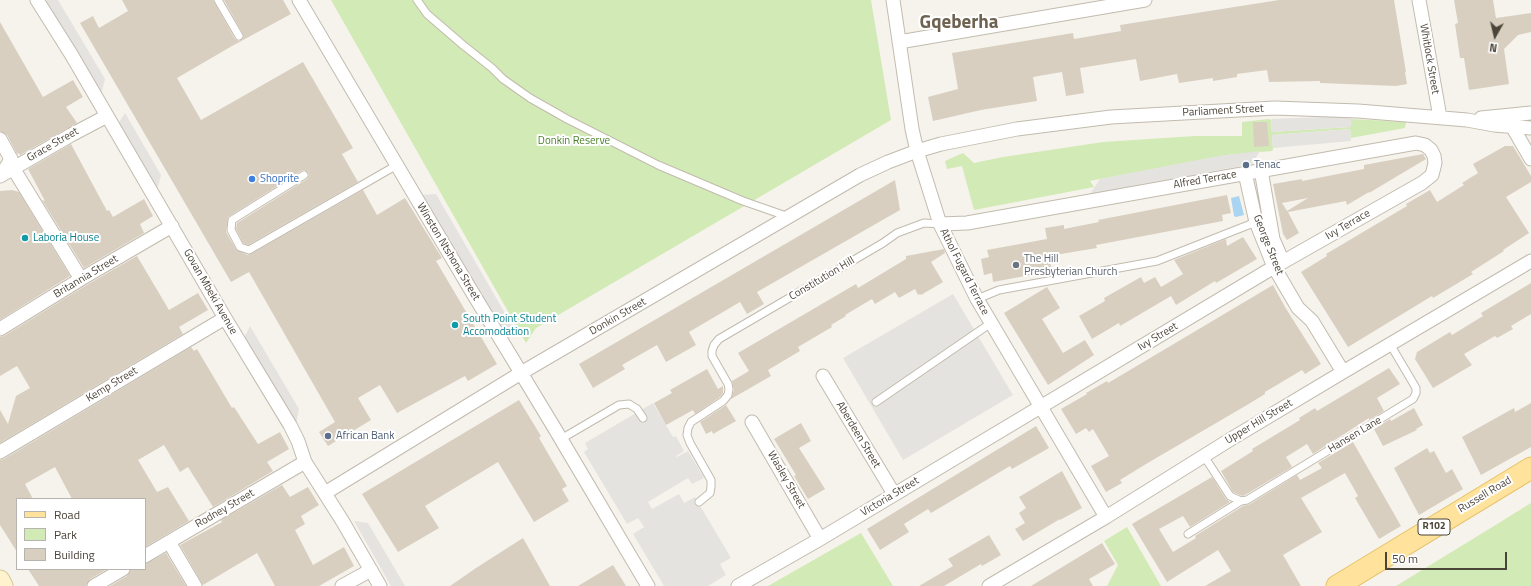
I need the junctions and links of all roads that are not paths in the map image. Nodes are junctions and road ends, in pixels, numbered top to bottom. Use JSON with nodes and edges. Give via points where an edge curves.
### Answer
{"nodes":[{"id":1,"x":37,"y":0,"type":"edge"},
{"id":2,"x":218,"y":0,"type":"edge"},
{"id":3,"x":299,"y":0,"type":"edge"},
{"id":4,"x":417,"y":0,"type":"edge"},
{"id":5,"x":893,"y":0,"type":"edge"},
{"id":6,"x":1145,"y":0,"type":"edge"},
{"id":7,"x":1419,"y":0,"type":"edge"},
{"id":8,"x":239,"y":36,"type":"dead end"},
{"id":9,"x":899,"y":42,"type":"junction"},
{"id":10,"x":1531,"y":113,"type":"edge"},
{"id":11,"x":107,"y":116,"type":"junction"},
{"id":12,"x":1440,"y":118,"type":"junction"},
{"id":13,"x":1467,"y":120,"type":"junction"},
{"id":14,"x":1514,"y":128,"type":"junction"},
{"id":15,"x":1531,"y":128,"type":"edge"},
{"id":16,"x":0,"y":139,"type":"edge"},
{"id":17,"x":917,"y":150,"type":"junction"},
{"id":18,"x":1531,"y":159,"type":"edge"},
{"id":19,"x":397,"y":165,"type":"junction"},
{"id":20,"x":13,"y":168,"type":"junction"},
{"id":21,"x":1261,"y":170,"type":"junction"},
{"id":22,"x":1245,"y":173,"type":"junction"},
{"id":23,"x":304,"y":175,"type":"dead end"},
{"id":24,"x":1,"y":176,"type":"edge"},
{"id":25,"x":1422,"y":183,"type":"joint"},
{"id":26,"x":789,"y":217,"type":"junction"},
{"id":27,"x":1256,"y":222,"type":"junction"},
{"id":28,"x":940,"y":224,"type":"junction"},
{"id":29,"x":172,"y":226,"type":"junction"},
{"id":30,"x":1531,"y":261,"type":"edge"},
{"id":31,"x":1279,"y":265,"type":"junction"},
{"id":32,"x":81,"y":279,"type":"junction"},
{"id":33,"x":977,"y":299,"type":"junction"},
{"id":34,"x":225,"y":318,"type":"junction"},
{"id":35,"x":991,"y":323,"type":"junction"},
{"id":36,"x":0,"y":329,"type":"edge"},
{"id":37,"x":1390,"y":344,"type":"junction"},
{"id":38,"x":1343,"y":372,"type":"junction"},
{"id":39,"x":521,"y":373,"type":"junction"},
{"id":40,"x":823,"y":376,"type":"dead end"},
{"id":41,"x":876,"y":402,"type":"dead end"},
{"id":42,"x":1041,"y":407,"type":"junction"},
{"id":43,"x":643,"y":418,"type":"dead end"},
{"id":44,"x":752,"y":422,"type":"dead end"},
{"id":45,"x":561,"y":439,"type":"junction"},
{"id":46,"x":0,"y":452,"type":"edge"},
{"id":47,"x":1204,"y":456,"type":"junction"},
{"id":48,"x":305,"y":462,"type":"junction"},
{"id":49,"x":1531,"y":468,"type":"edge"},
{"id":50,"x":325,"y":493,"type":"junction"},
{"id":51,"x":894,"y":494,"type":"junction"},
{"id":52,"x":1241,"y":501,"type":"junction"},
{"id":53,"x":699,"y":502,"type":"dead end"},
{"id":54,"x":1106,"y":517,"type":"junction"},
{"id":55,"x":1188,"y":534,"type":"dead end"},
{"id":56,"x":820,"y":539,"type":"junction"},
{"id":57,"x":168,"y":542,"type":"junction"},
{"id":58,"x":146,"y":555,"type":"edge"},
{"id":59,"x":121,"y":570,"type":"edge"},
{"id":60,"x":370,"y":570,"type":"junction"},
{"id":61,"x":0,"y":580,"type":"edge"},
{"id":62,"x":3,"y":586,"type":"edge"},
{"id":63,"x":94,"y":586,"type":"edge"},
{"id":64,"x":195,"y":586,"type":"edge"},
{"id":65,"x":342,"y":586,"type":"edge"},
{"id":66,"x":380,"y":586,"type":"edge"},
{"id":67,"x":648,"y":586,"type":"edge"},
{"id":68,"x":738,"y":586,"type":"edge"},
{"id":69,"x":990,"y":586,"type":"edge"},
{"id":70,"x":1337,"y":586,"type":"edge"}],
"edges":[{"from":1,"to":11,"type":"street","name":"Govan Mbeki Avenue"},
{"from":2,"to":8,"type":"lane"},
{"from":3,"to":19,"type":"street","name":"Winston Ntshona Street"},
{"from":4,"to":26,"type":"lane","via":[[427,14],[503,79],[530,98],[658,164],[743,201]]},
{"from":5,"to":9,"type":"street","name":"Athol Fugard Terrace"},
{"from":6,"to":9,"type":"street"},
{"from":7,"to":12,"type":"street","name":"Whitlock Street"},
{"from":9,"to":17,"type":"street","name":"Athol Fugard Terrace"},
{"from":10,"to":13,"type":"street"},
{"from":11,"to":20,"type":"street","name":"Grace Street"},
{"from":11,"to":29,"type":"street","name":"Govan Mbeki Avenue"},
{"from":12,"to":13,"type":"street","name":"Parliament Street"},
{"from":12,"to":17,"type":"street","name":"Parliament Street","via":[[1358,111],[1275,108],[1174,113],[1111,117],[1017,129]]},
{"from":13,"to":14,"type":"street","name":"Parliament Street"},
{"from":14,"to":15,"type":"street","name":"Parliament Street"},
{"from":14,"to":18,"type":"street"},
{"from":16,"to":24,"type":"street","via":[[10,159]]},
{"from":17,"to":26,"type":"street","name":"Donkin Street","via":[[860,175]]},
{"from":17,"to":28,"type":"street","name":"Athol Fugard Terrace"},
{"from":19,"to":23,"type":"lane","via":[[249,250],[240,247],[231,230],[232,220]]},
{"from":19,"to":39,"type":"street","name":"Winston Ntshona Street"},
{"from":20,"to":24,"type":"street","name":"Grace Street"},
{"from":20,"to":32,"type":"street"},
{"from":21,"to":22,"type":"street","name":"Alfred Terrace"},
{"from":21,"to":25,"type":"street","name":"Alfred Terrace","via":[[1416,143],[1431,150],[1435,162],[1432,175]]},
{"from":21,"to":31,"type":"street","name":"George Street"},
{"from":22,"to":27,"type":"street","name":"George Street"},
{"from":22,"to":28,"type":"street","name":"Alfred Terrace","via":[[967,223]]},
{"from":25,"to":31,"type":"street","name":"Ivy Terrace"},
{"from":26,"to":39,"type":"street","name":"Donkin Street"},
{"from":27,"to":31,"type":"street","name":"George Street"},
{"from":27,"to":33,"type":"lane","via":[[1157,261],[1000,290]]},
{"from":28,"to":33,"type":"street","name":"Athol Fugard Terrace"},
{"from":28,"to":53,"type":"lane","name":"Constitution Hill","via":[[924,223],[897,233],[714,345],[712,356],[729,389],[723,401],[691,422],[688,428],[690,443],[711,480],[710,493]]},
{"from":29,"to":32,"type":"street","name":"Britannia Street"},
{"from":29,"to":34,"type":"street","name":"Govan Mbeki Avenue"},
{"from":30,"to":37,"type":"street","name":"Upper Hill Street"},
{"from":31,"to":38,"type":"street","name":"George Street","via":[[1298,308],[1312,321]]},
{"from":31,"to":42,"type":"street","name":"Ivy Street"},
{"from":32,"to":36,"type":"street","name":"Britannia Street"},
{"from":33,"to":35,"type":"street","name":"Athol Fugard Terrace"},
{"from":34,"to":46,"type":"street","name":"Kemp Street"},
{"from":34,"to":48,"type":"street","name":"Govan Mbeki Avenue","via":[[290,425]]},
{"from":35,"to":41,"type":"lane"},
{"from":35,"to":42,"type":"street","name":"Athol Fugard Terrace"},
{"from":37,"to":38,"type":"street","name":"Upper Hill Street"},
{"from":37,"to":52,"type":"lane","name":"Hansen Lane","via":[[1416,388],[1413,399],[1247,500]]},
{"from":38,"to":47,"type":"street","name":"Upper Hill Street"},
{"from":39,"to":45,"type":"street","name":"Winston Ntshona Street"},
{"from":39,"to":50,"type":"street","name":"Donkin Street"},
{"from":40,"to":51,"type":"street","name":"Aberdeen Street"},
{"from":42,"to":51,"type":"street","name":"Victoria Street"},
{"from":42,"to":54,"type":"street","name":"Athol Fugard Terrace"},
{"from":43,"to":45,"type":"lane","via":[[637,409],[629,404],[619,405]]},
{"from":44,"to":56,"type":"street","name":"Wasley Street"},
{"from":45,"to":67,"type":"street","name":"Winston Ntshona Street"},
{"from":47,"to":52,"type":"lane","via":[[1230,496]]},
{"from":47,"to":54,"type":"street","name":"Upper Hill Street"},
{"from":48,"to":50,"type":"street","name":"Govan Mbeki Avenue"},
{"from":48,"to":57,"type":"street","name":"Rodney Street"},
{"from":49,"to":70,"type":"main road","name":"Russell Road","number":"R102"},
{"from":50,"to":60,"type":"street","name":"Govan Mbeki Avenue"},
{"from":51,"to":56,"type":"street","name":"Victoria Street"},
{"from":52,"to":55,"type":"lane","name":"Hansen Lane"},
{"from":54,"to":69,"type":"street","name":"Upper Hill Street"},
{"from":56,"to":68,"type":"street","name":"Victoria Street"},
{"from":57,"to":58,"type":"street","name":"Rodney Street"},
{"from":57,"to":64,"type":"street"},
{"from":59,"to":63,"type":"street"},
{"from":60,"to":65,"type":"street"},
{"from":60,"to":66,"type":"street","name":"Govan Mbeki Avenue"},
{"from":61,"to":62,"type":"street"}]}
